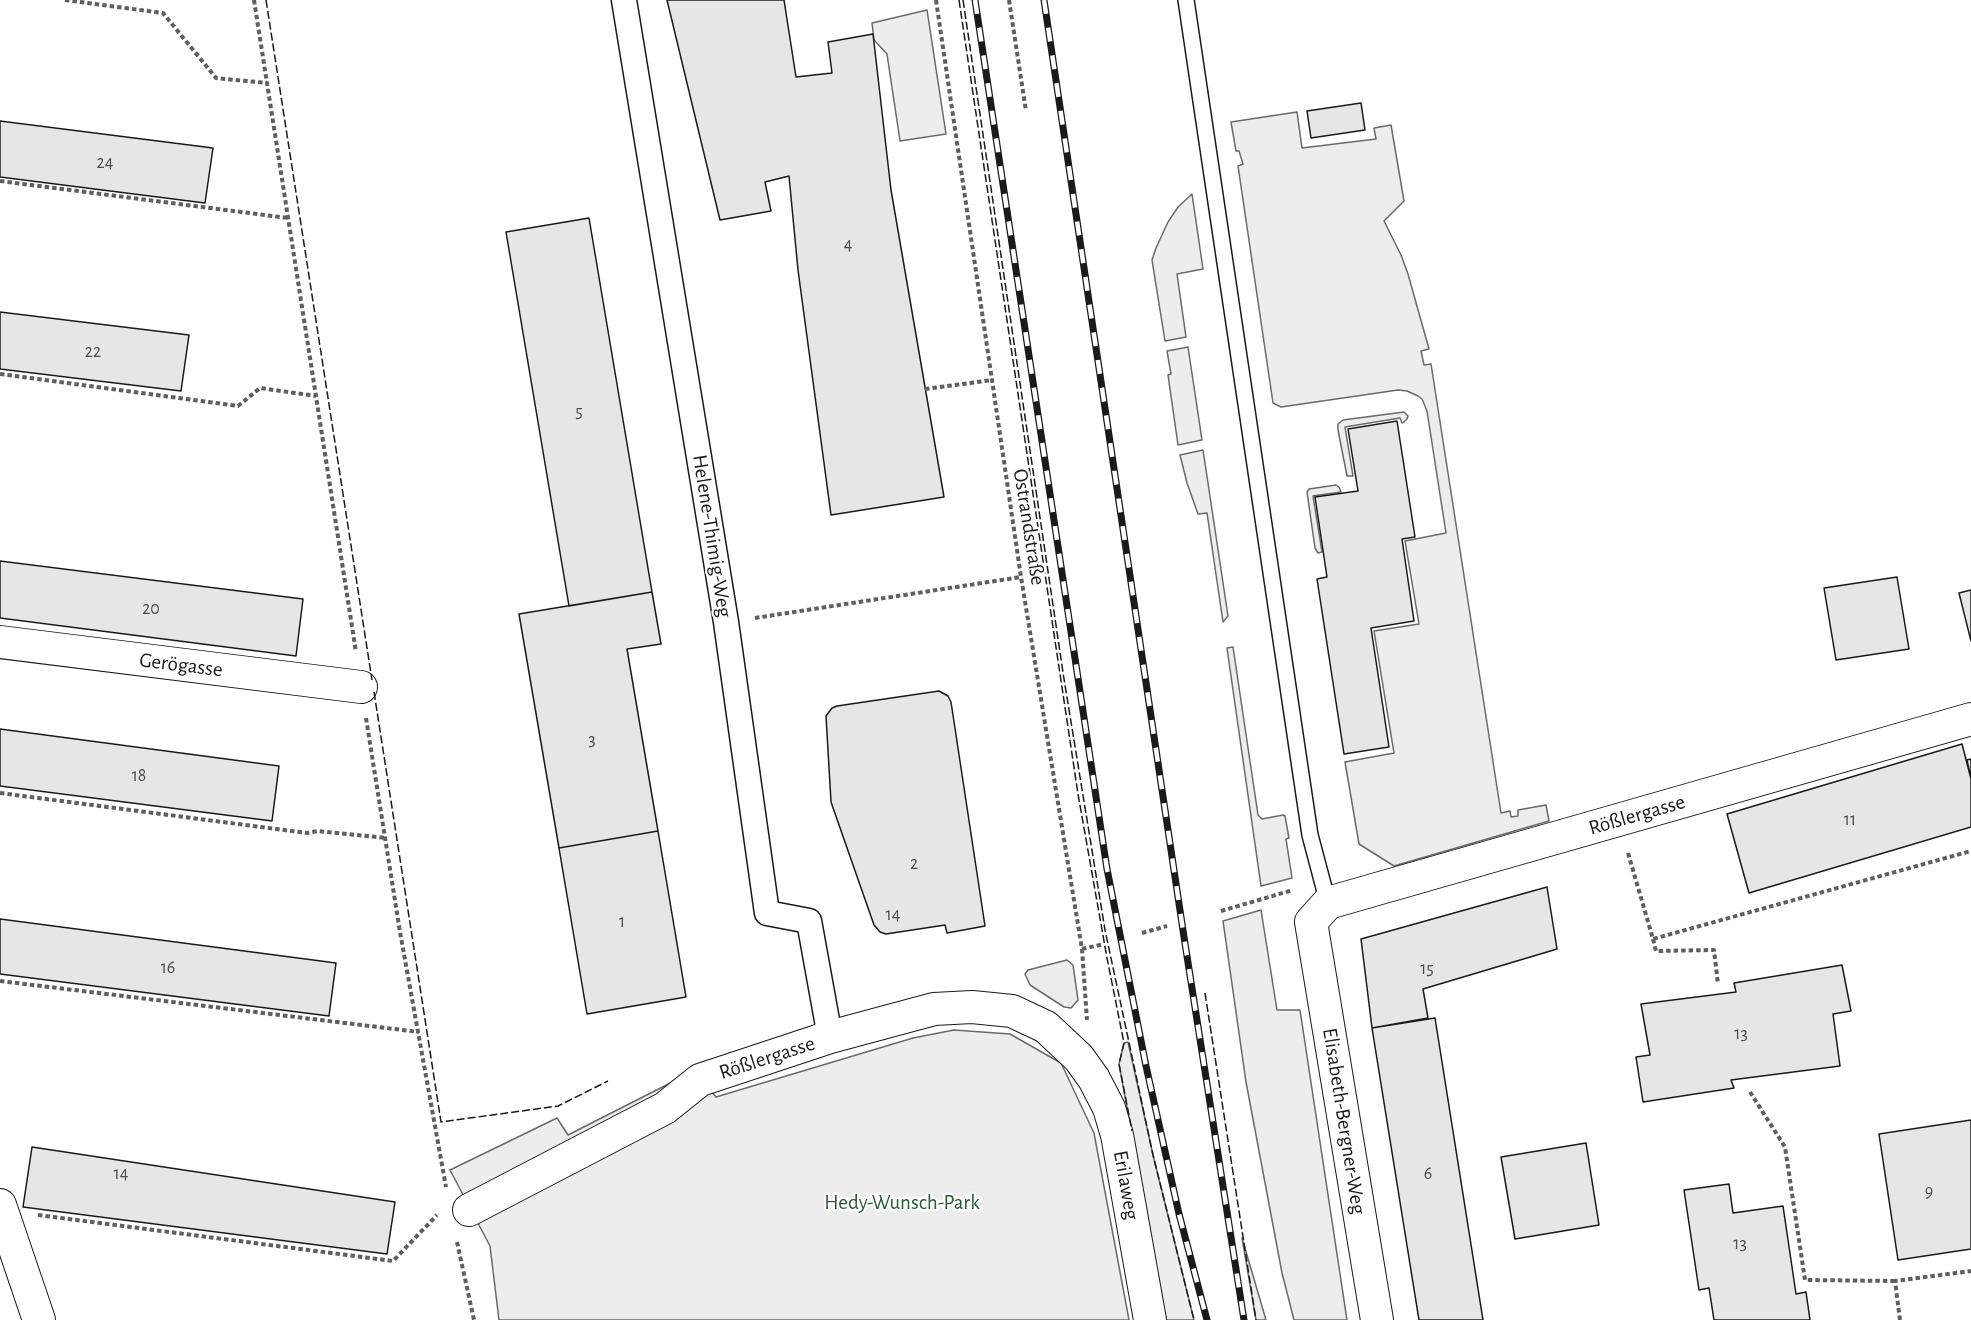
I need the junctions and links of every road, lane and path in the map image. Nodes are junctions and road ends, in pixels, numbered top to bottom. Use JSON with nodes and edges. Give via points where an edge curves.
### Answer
{"nodes":[{"id":1,"x":65,"y":0,"type":"edge"},
{"id":2,"x":624,"y":0,"type":"edge"},
{"id":3,"x":936,"y":0,"type":"edge"},
{"id":4,"x":1010,"y":0,"type":"edge"},
{"id":5,"x":1186,"y":0,"type":"edge"},
{"id":6,"x":267,"y":83,"type":"dead end"},
{"id":7,"x":1026,"y":111,"type":"dead end"},
{"id":8,"x":0,"y":181,"type":"edge"},
{"id":9,"x":288,"y":218,"type":"dead end"},
{"id":10,"x":0,"y":374,"type":"edge"},
{"id":11,"x":992,"y":380,"type":"junction"},
{"id":12,"x":925,"y":389,"type":"dead end"},
{"id":13,"x":316,"y":396,"type":"dead end"},
{"id":14,"x":1021,"y":578,"type":"junction"},
{"id":15,"x":726,"y":622,"type":"junction"},
{"id":16,"x":0,"y":642,"type":"edge"},
{"id":17,"x":361,"y":687,"type":"dead end"},
{"id":18,"x":1971,"y":719,"type":"edge"},
{"id":19,"x":0,"y":794,"type":"edge"},
{"id":20,"x":1618,"y":820,"type":"junction"},
{"id":21,"x":386,"y":838,"type":"dead end"},
{"id":22,"x":1971,"y":852,"type":"edge"},
{"id":23,"x":1221,"y":911,"type":"dead end"},
{"id":24,"x":1319,"y":913,"type":"junction"},
{"id":25,"x":1167,"y":926,"type":"dead end"},
{"id":26,"x":1142,"y":933,"type":"dead end"},
{"id":27,"x":1653,"y":939,"type":"junction"},
{"id":28,"x":1104,"y":944,"type":"dead end"},
{"id":29,"x":1082,"y":949,"type":"junction"},
{"id":30,"x":0,"y":981,"type":"edge"},
{"id":31,"x":1718,"y":984,"type":"dead end"},
{"id":32,"x":419,"y":1032,"type":"dead end"},
{"id":33,"x":830,"y":1037,"type":"junction"},
{"id":34,"x":1079,"y":1058,"type":"junction"},
{"id":35,"x":1750,"y":1092,"type":"dead end"},
{"id":36,"x":1,"y":1208,"type":"edge"},
{"id":37,"x":455,"y":1210,"type":"joint"},
{"id":38,"x":1971,"y":1271,"type":"edge"},
{"id":39,"x":1895,"y":1281,"type":"junction"},
{"id":40,"x":39,"y":1320,"type":"edge"},
{"id":41,"x":1150,"y":1320,"type":"edge"},
{"id":42,"x":1377,"y":1320,"type":"edge"},
{"id":43,"x":1900,"y":1320,"type":"edge"}],
"edges":[{"from":1,"to":6,"type":"path","via":[[163,13],[216,78]]},
{"from":2,"to":15,"type":"street","name":"Helene-Thimig-Weg"},
{"from":3,"to":11,"type":"path","name":"Ostrandstraße"},
{"from":4,"to":7,"type":"path"},
{"from":5,"to":24,"type":"lane"},
{"from":8,"to":9,"type":"path"},
{"from":10,"to":13,"type":"path","via":[[238,406],[260,388]]},
{"from":11,"to":12,"type":"path"},
{"from":11,"to":14,"type":"path","name":"Ostrandstraße"},
{"from":14,"to":15,"type":"path"},
{"from":14,"to":29,"type":"path","name":"Ostrandstraße"},
{"from":15,"to":33,"type":"street","name":"Helene-Thimig-Weg","via":[[766,913],[809,921]]},
{"from":16,"to":17,"type":"street","name":"Gerögasse"},
{"from":18,"to":20,"type":"street","name":"Rößlergasse"},
{"from":19,"to":21,"type":"path","via":[[307,833]]},
{"from":20,"to":24,"type":"street","name":"Rößlergasse"},
{"from":20,"to":27,"type":"path"},
{"from":22,"to":27,"type":"path"},
{"from":23,"to":24,"type":"path","via":[[1303,887]]},
{"from":24,"to":42,"type":"street","name":"Elisabeth-Bergner-Weg"},
{"from":25,"to":26,"type":"path"},
{"from":27,"to":31,"type":"path","via":[[1656,951],[1714,950]]},
{"from":28,"to":29,"type":"path"},
{"from":29,"to":34,"type":"path","name":"Ostrandstraße","via":[[1087,1022]]},
{"from":30,"to":32,"type":"path"},
{"from":33,"to":34,"type":"street","name":"Rößlergasse","via":[[934,1009],[972,1007],[1012,1011],[1046,1027]]},
{"from":33,"to":37,"type":"street","name":"Rößlergasse","via":[[700,1080],[665,1108]]},
{"from":34,"to":41,"type":"street","name":"Erilaweg","via":[[1109,1108],[1114,1126]]},
{"from":35,"to":39,"type":"path","via":[[1785,1147],[1805,1280]]},
{"from":36,"to":37,"type":"path","via":[[393,1261]]},
{"from":36,"to":40,"type":"street"},
{"from":38,"to":39,"type":"path"},
{"from":39,"to":43,"type":"path"}]}
